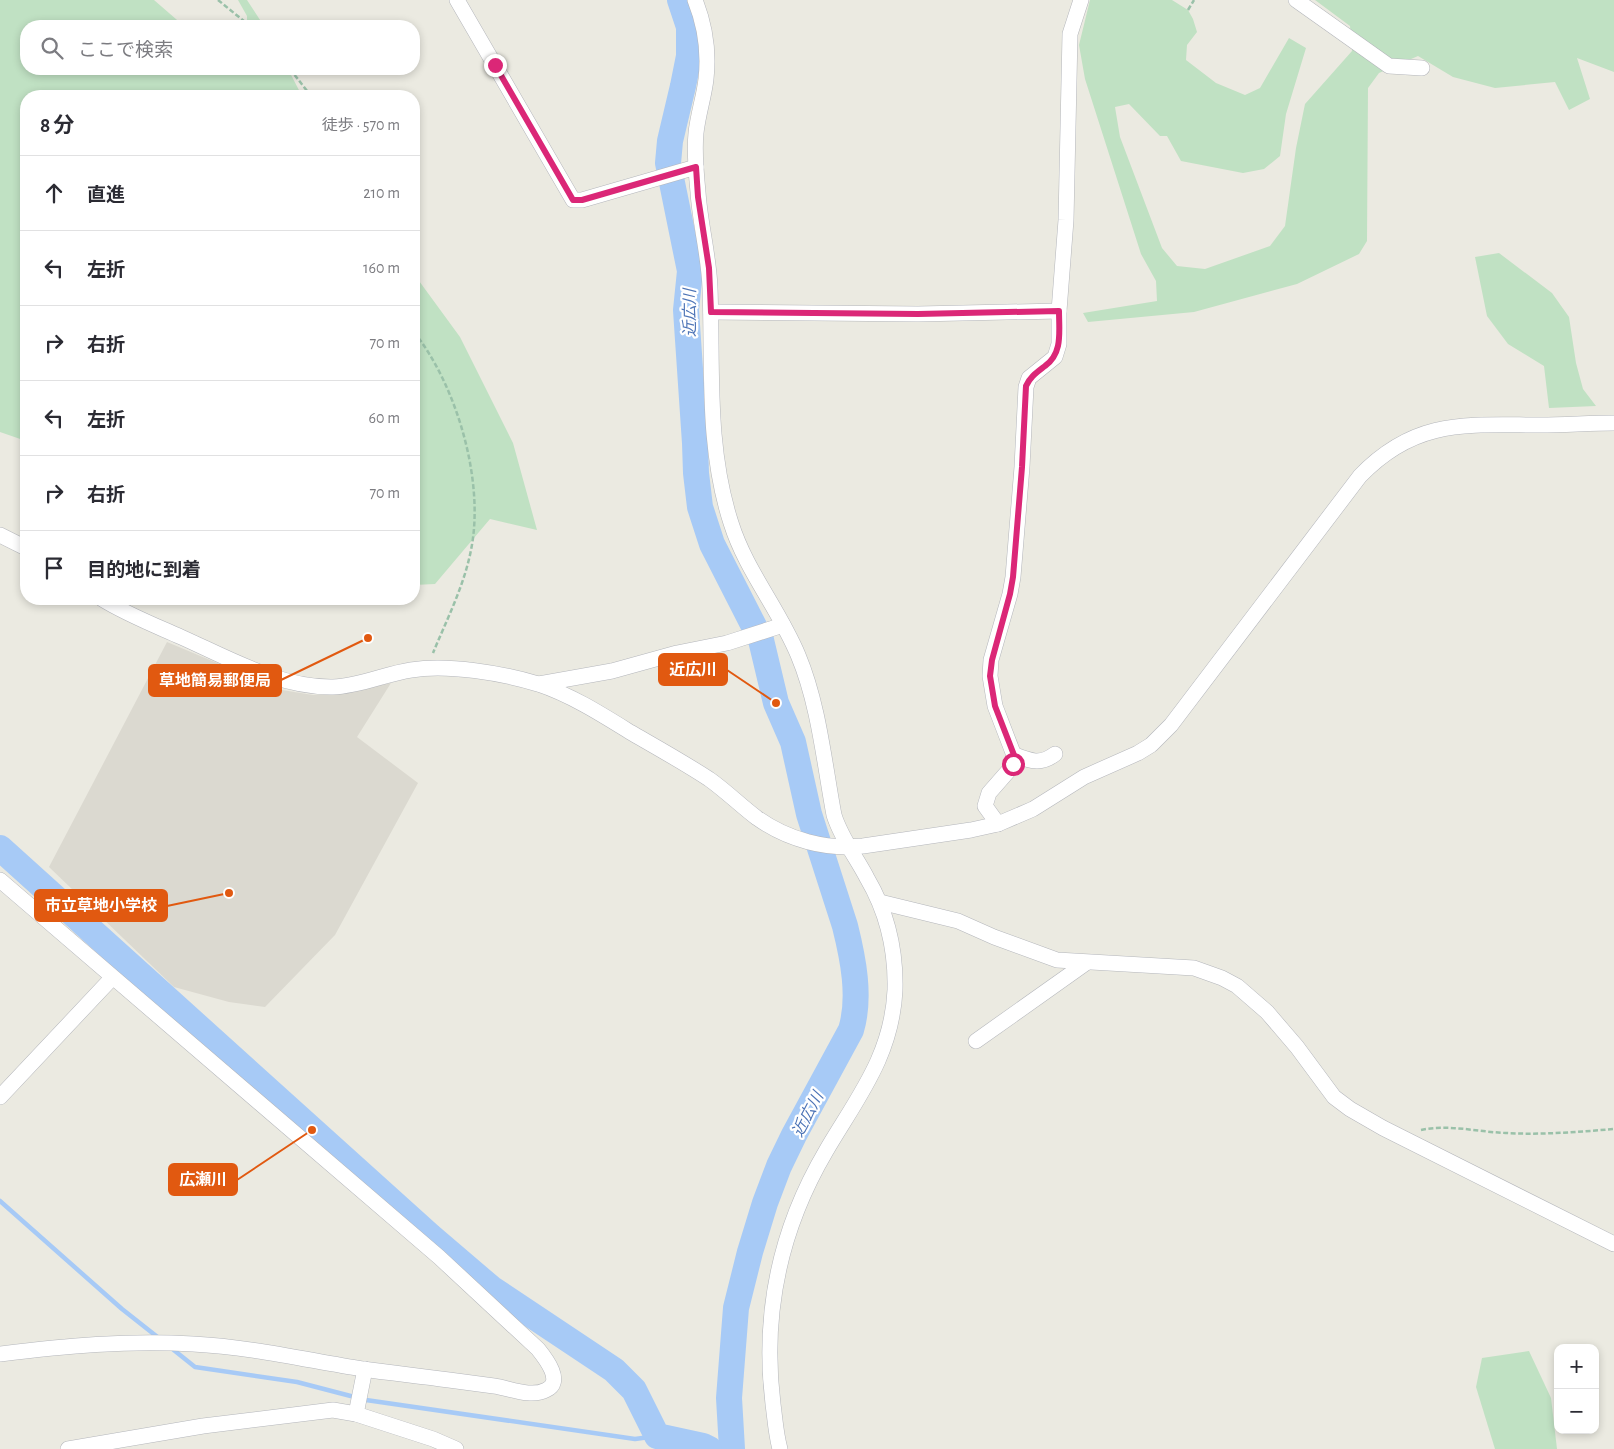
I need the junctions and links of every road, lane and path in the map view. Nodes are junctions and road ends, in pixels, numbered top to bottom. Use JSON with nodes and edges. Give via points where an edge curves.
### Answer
{"nodes":[{"id":1,"x":218,"y":0,"type":"edge"},
{"id":2,"x":457,"y":0,"type":"edge"},
{"id":3,"x":695,"y":0,"type":"edge"},
{"id":4,"x":1081,"y":0,"type":"edge"},
{"id":5,"x":1194,"y":0,"type":"edge"},
{"id":6,"x":1296,"y":0,"type":"edge"},
{"id":7,"x":1188,"y":10,"type":"dead end"},
{"id":8,"x":243,"y":20,"type":"edge"},
{"id":9,"x":1422,"y":68,"type":"dead end"},
{"id":10,"x":294,"y":75,"type":"edge"},
{"id":11,"x":306,"y":90,"type":"edge"},
{"id":12,"x":690,"y":169,"type":"junction"},
{"id":13,"x":1059,"y":311,"type":"junction"},
{"id":14,"x":711,"y":312,"type":"junction"},
{"id":15,"x":420,"y":340,"type":"edge"},
{"id":16,"x":1614,"y":423,"type":"edge"},
{"id":17,"x":0,"y":536,"type":"edge"},
{"id":18,"x":20,"y":545,"type":"edge"},
{"id":19,"x":115,"y":605,"type":"edge"},
{"id":20,"x":777,"y":628,"type":"junction"},
{"id":21,"x":427,"y":668,"type":"junction"},
{"id":22,"x":538,"y":684,"type":"junction"},
{"id":23,"x":1056,"y":754,"type":"dead end"},
{"id":24,"x":1014,"y":755,"type":"junction"},
{"id":25,"x":998,"y":824,"type":"junction"},
{"id":26,"x":848,"y":848,"type":"junction"},
{"id":27,"x":0,"y":880,"type":"edge"},
{"id":28,"x":880,"y":902,"type":"junction"},
{"id":29,"x":1086,"y":963,"type":"junction"},
{"id":30,"x":112,"y":978,"type":"junction"},
{"id":31,"x":976,"y":1041,"type":"dead end"},
{"id":32,"x":0,"y":1097,"type":"edge"},
{"id":33,"x":1614,"y":1129,"type":"edge"},
{"id":34,"x":1398,"y":1136,"type":"junction"},
{"id":35,"x":1614,"y":1244,"type":"edge"},
{"id":36,"x":0,"y":1354,"type":"edge"},
{"id":37,"x":365,"y":1369,"type":"junction"},
{"id":38,"x":356,"y":1414,"type":"junction"},
{"id":39,"x":68,"y":1449,"type":"edge"},
{"id":40,"x":456,"y":1449,"type":"edge"},
{"id":41,"x":780,"y":1449,"type":"edge"}],
"edges":[{"from":1,"to":8,"type":"path"},
{"from":2,"to":12,"type":"street","via":[[573,200]]},
{"from":3,"to":12,"type":"street","via":[[708,56]]},
{"from":4,"to":13,"type":"street","via":[[1070,34],[1065,242]]},
{"from":5,"to":7,"type":"path"},
{"from":6,"to":9,"type":"street","via":[[1389,66]]},
{"from":10,"to":11,"type":"path"},
{"from":12,"to":14,"type":"street","via":[[698,197],[709,268]]},
{"from":13,"to":14,"type":"street","via":[[918,314]]},
{"from":13,"to":24,"type":"street","via":[[1057,352],[1051,361],[1029,378],[1026,386],[1013,577],[991,668],[995,706]]},
{"from":14,"to":20,"type":"street","via":[[712,414],[724,498],[746,561]]},
{"from":15,"to":21,"type":"path","via":[[444,382],[469,452],[475,519],[471,550],[458,597]]},
{"from":16,"to":25,"type":"street","via":[[1455,427],[1425,433],[1387,451],[1360,476],[1161,736],[1138,753],[1084,776],[1033,809]]},
{"from":17,"to":18,"type":"street"},
{"from":19,"to":21,"type":"street","via":[[253,670],[304,684],[334,687]]},
{"from":20,"to":22,"type":"street","via":[[612,671]]},
{"from":20,"to":26,"type":"street","via":[[798,654],[807,678],[834,815]]},
{"from":21,"to":22,"type":"street","via":[[478,672]]},
{"from":22,"to":26,"type":"street","via":[[585,705],[695,770],[759,819],[786,835]]},
{"from":23,"to":24,"type":"street","via":[[1034,762]]},
{"from":24,"to":25,"type":"street","via":[[1013,764],[986,799],[985,806]]},
{"from":25,"to":26,"type":"street"},
{"from":26,"to":28,"type":"street"},
{"from":27,"to":30,"type":"street"},
{"from":28,"to":29,"type":"street","via":[[958,921],[1057,960]]},
{"from":28,"to":41,"type":"street","via":[[894,965],[895,991],[885,1043],[872,1076],[798,1203],[774,1293],[769,1339],[771,1387]]},
{"from":29,"to":31,"type":"street"},
{"from":29,"to":34,"type":"street","via":[[1194,968],[1237,986],[1267,1012],[1334,1097]]},
{"from":30,"to":32,"type":"street"},
{"from":30,"to":37,"type":"street","via":[[523,1332],[548,1361],[554,1381],[551,1388],[535,1393]]},
{"from":33,"to":34,"type":"path","via":[[1535,1134],[1455,1128],[1428,1129]]},
{"from":34,"to":35,"type":"street"},
{"from":36,"to":37,"type":"street","via":[[122,1342],[194,1344]]},
{"from":37,"to":38,"type":"street"},
{"from":38,"to":39,"type":"street","via":[[334,1410],[203,1426]]},
{"from":38,"to":40,"type":"street"}]}
